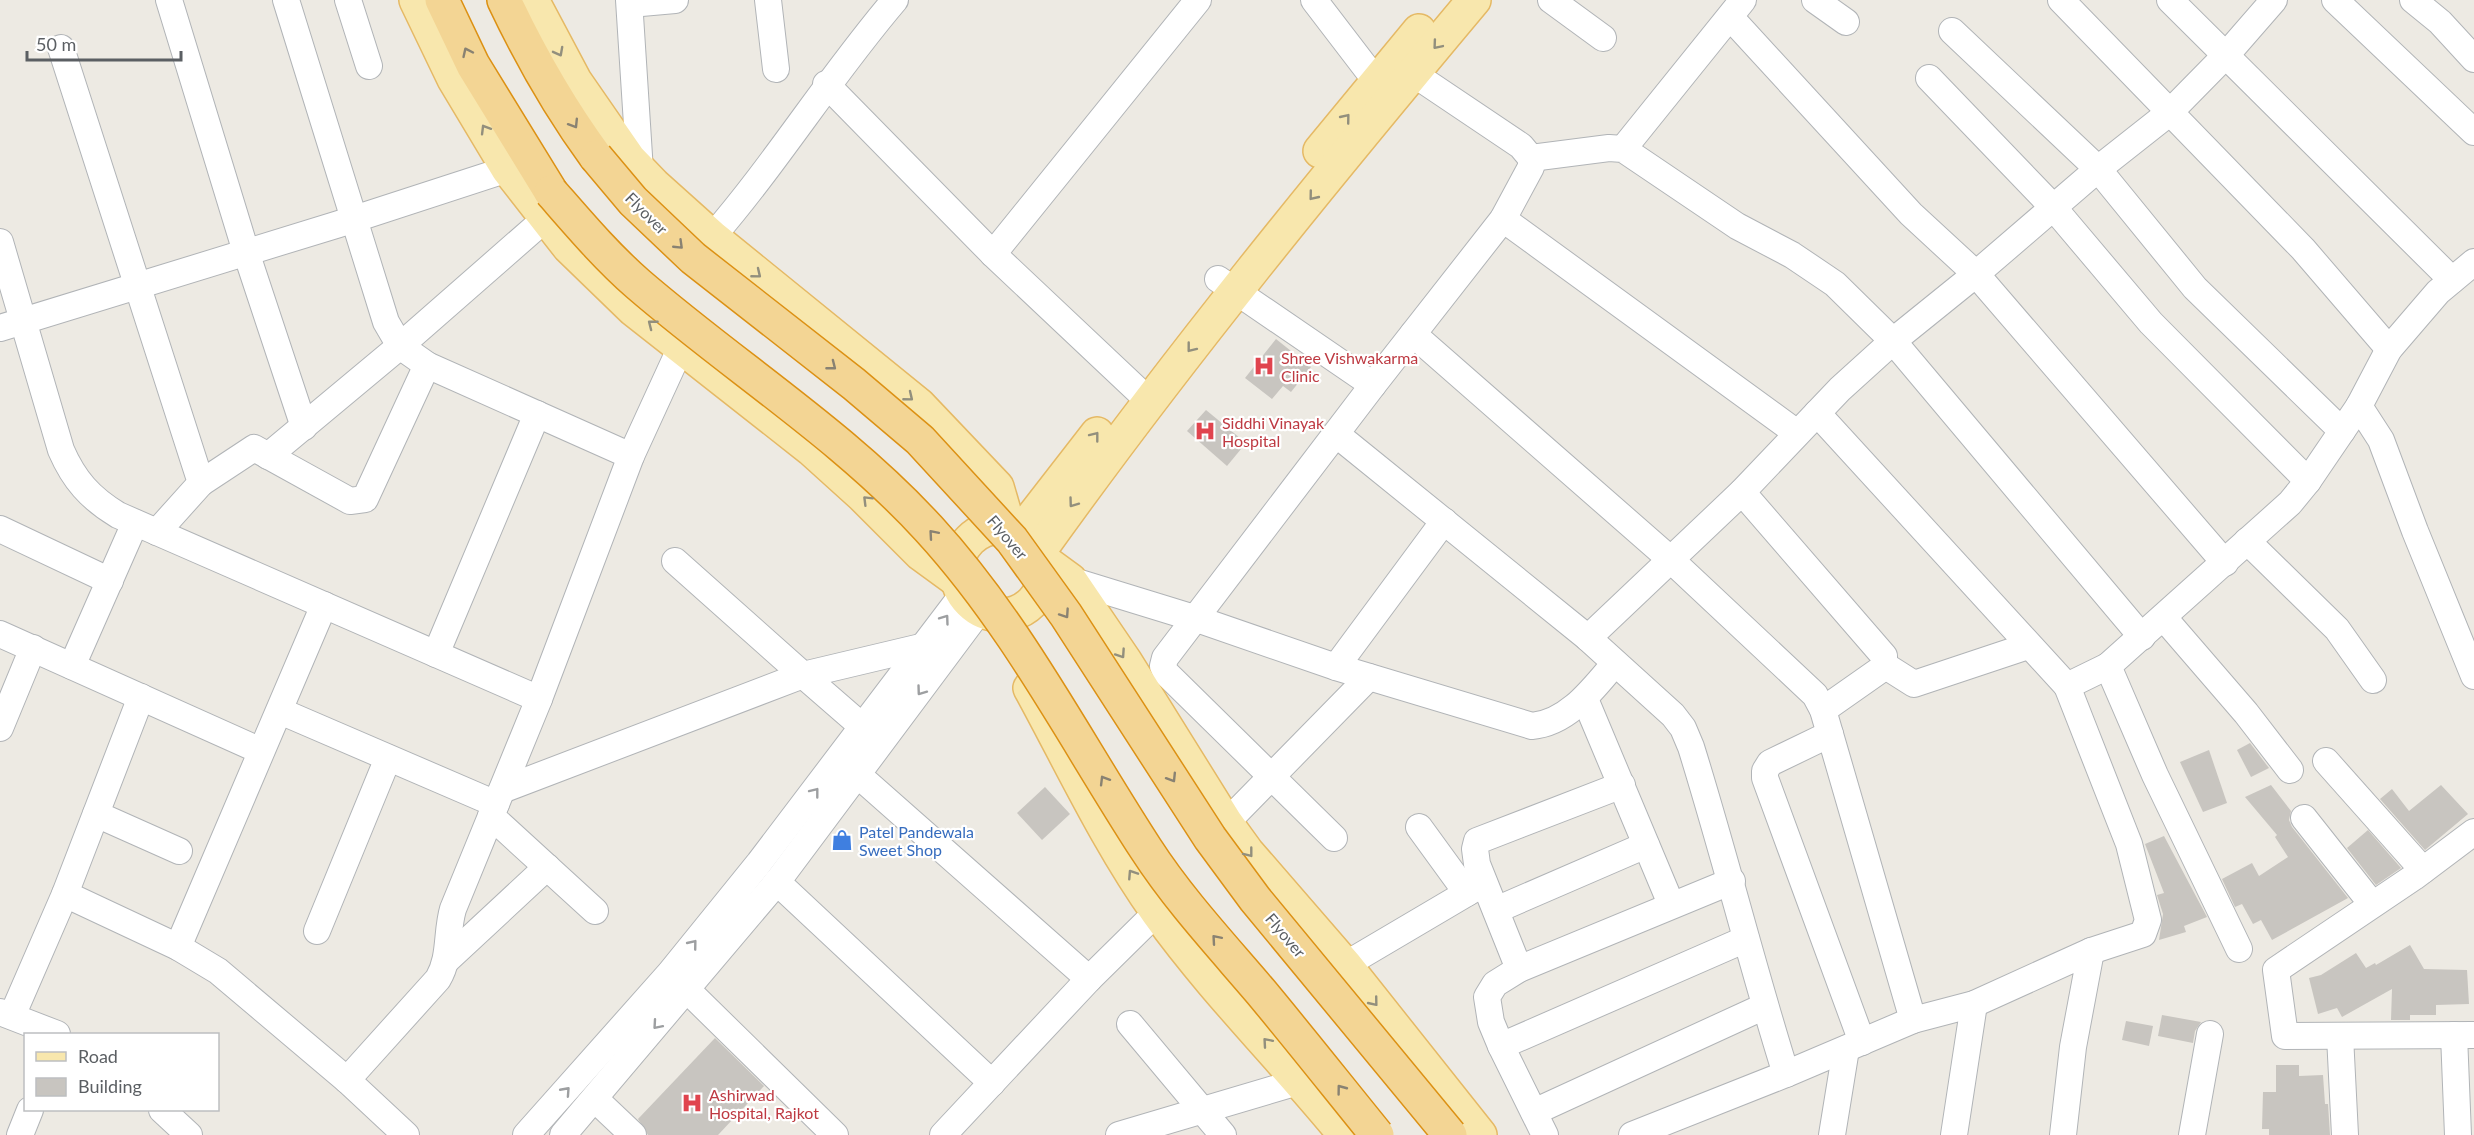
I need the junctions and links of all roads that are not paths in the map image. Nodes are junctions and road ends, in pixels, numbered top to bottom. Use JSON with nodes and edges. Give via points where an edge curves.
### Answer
{"nodes":[{"id":1,"x":169,"y":0,"type":"edge"},
{"id":2,"x":286,"y":0,"type":"edge"},
{"id":3,"x":348,"y":0,"type":"edge"},
{"id":4,"x":416,"y":0,"type":"edge"},
{"id":5,"x":442,"y":0,"type":"edge"},
{"id":6,"x":504,"y":0,"type":"edge"},
{"id":7,"x":532,"y":0,"type":"edge"},
{"id":8,"x":675,"y":0,"type":"edge"},
{"id":9,"x":768,"y":0,"type":"edge"},
{"id":10,"x":894,"y":0,"type":"edge"},
{"id":11,"x":1198,"y":0,"type":"edge"},
{"id":12,"x":1314,"y":0,"type":"edge"},
{"id":13,"x":1445,"y":0,"type":"edge"},
{"id":14,"x":1474,"y":0,"type":"edge"},
{"id":15,"x":1551,"y":0,"type":"edge"},
{"id":16,"x":1815,"y":0,"type":"edge"},
{"id":17,"x":2061,"y":0,"type":"edge"},
{"id":18,"x":2170,"y":0,"type":"edge"},
{"id":19,"x":2274,"y":0,"type":"edge"},
{"id":20,"x":2335,"y":0,"type":"edge"},
{"id":21,"x":2413,"y":0,"type":"edge"},
{"id":22,"x":629,"y":2,"type":"edge"},
{"id":23,"x":1737,"y":9,"type":"edge"},
{"id":24,"x":1846,"y":22,"type":"dead end"},
{"id":25,"x":1952,"y":31,"type":"dead end"},
{"id":26,"x":1603,"y":38,"type":"dead end"},
{"id":27,"x":60,"y":48,"type":"dead end"},
{"id":28,"x":2227,"y":54,"type":"junction"},
{"id":29,"x":2474,"y":59,"type":"edge"},
{"id":30,"x":369,"y":66,"type":"dead end"},
{"id":31,"x":776,"y":69,"type":"dead end"},
{"id":32,"x":1394,"y":72,"type":"junction"},
{"id":33,"x":1929,"y":78,"type":"dead end"},
{"id":34,"x":826,"y":84,"type":"junction"},
{"id":35,"x":2169,"y":113,"type":"junction"},
{"id":36,"x":2474,"y":132,"type":"edge"},
{"id":37,"x":1623,"y":149,"type":"junction"},
{"id":38,"x":1531,"y":158,"type":"junction"},
{"id":39,"x":508,"y":169,"type":"junction"},
{"id":40,"x":2098,"y":169,"type":"junction"},
{"id":41,"x":640,"y":171,"type":"junction"},
{"id":42,"x":548,"y":206,"type":"junction"},
{"id":43,"x":2053,"y":207,"type":"junction"},
{"id":44,"x":356,"y":218,"type":"junction"},
{"id":45,"x":1503,"y":219,"type":"junction"},
{"id":46,"x":712,"y":237,"type":"junction"},
{"id":47,"x":0,"y":242,"type":"edge"},
{"id":48,"x":246,"y":252,"type":"junction"},
{"id":49,"x":993,"y":254,"type":"junction"},
{"id":50,"x":2468,"y":269,"type":"edge"},
{"id":51,"x":1976,"y":274,"type":"junction"},
{"id":52,"x":1226,"y":285,"type":"junction"},
{"id":53,"x":137,"y":286,"type":"junction"},
{"id":54,"x":12,"y":324,"type":"edge"},
{"id":55,"x":1413,"y":334,"type":"junction"},
{"id":56,"x":1893,"y":341,"type":"junction"},
{"id":57,"x":400,"y":346,"type":"junction"},
{"id":58,"x":681,"y":347,"type":"junction"},
{"id":59,"x":2389,"y":349,"type":"junction"},
{"id":60,"x":427,"y":365,"type":"junction"},
{"id":61,"x":1373,"y":384,"type":"junction"},
{"id":62,"x":1141,"y":394,"type":"junction"},
{"id":63,"x":2359,"y":406,"type":"junction"},
{"id":64,"x":1817,"y":413,"type":"junction"},
{"id":65,"x":537,"y":414,"type":"junction"},
{"id":66,"x":304,"y":427,"type":"junction"},
{"id":67,"x":2342,"y":431,"type":"junction"},
{"id":68,"x":1797,"y":433,"type":"junction"},
{"id":69,"x":1336,"y":434,"type":"junction"},
{"id":70,"x":268,"y":456,"type":"junction"},
{"id":71,"x":631,"y":456,"type":"junction"},
{"id":72,"x":2308,"y":481,"type":"junction"},
{"id":73,"x":201,"y":483,"type":"junction"},
{"id":74,"x":1742,"y":492,"type":"junction"},
{"id":75,"x":1444,"y":521,"type":"junction"},
{"id":76,"x":146,"y":528,"type":"junction"},
{"id":77,"x":0,"y":529,"type":"edge"},
{"id":78,"x":2247,"y":541,"type":"junction"},
{"id":79,"x":1037,"y":550,"type":"junction"},
{"id":80,"x":1670,"y":559,"type":"junction"},
{"id":81,"x":675,"y":561,"type":"dead end"},
{"id":82,"x":2225,"y":563,"type":"junction"},
{"id":83,"x":110,"y":582,"type":"junction"},
{"id":84,"x":972,"y":599,"type":"junction"},
{"id":85,"x":324,"y":605,"type":"junction"},
{"id":86,"x":2164,"y":618,"type":"junction"},
{"id":87,"x":1197,"y":619,"type":"junction"},
{"id":88,"x":0,"y":634,"type":"edge"},
{"id":89,"x":2142,"y":637,"type":"junction"},
{"id":90,"x":1588,"y":638,"type":"junction"},
{"id":91,"x":925,"y":646,"type":"junction"},
{"id":92,"x":2028,"y":646,"type":"junction"},
{"id":93,"x":33,"y":648,"type":"junction"},
{"id":94,"x":436,"y":654,"type":"junction"},
{"id":95,"x":1615,"y":663,"type":"junction"},
{"id":96,"x":1884,"y":665,"type":"junction"},
{"id":97,"x":72,"y":666,"type":"junction"},
{"id":98,"x":2108,"y":666,"type":"junction"},
{"id":99,"x":1336,"y":668,"type":"junction"},
{"id":100,"x":803,"y":675,"type":"junction"},
{"id":101,"x":2474,"y":676,"type":"edge"},
{"id":102,"x":1369,"y":677,"type":"junction"},
{"id":103,"x":2373,"y":680,"type":"dead end"},
{"id":104,"x":2067,"y":686,"type":"junction"},
{"id":105,"x":141,"y":697,"type":"junction"},
{"id":106,"x":539,"y":699,"type":"junction"},
{"id":107,"x":1585,"y":699,"type":"junction"},
{"id":108,"x":1823,"y":710,"type":"junction"},
{"id":109,"x":280,"y":711,"type":"junction"},
{"id":110,"x":0,"y":728,"type":"edge"},
{"id":111,"x":864,"y":728,"type":"junction"},
{"id":112,"x":1830,"y":734,"type":"junction"},
{"id":113,"x":261,"y":751,"type":"junction"},
{"id":114,"x":388,"y":758,"type":"junction"},
{"id":115,"x":2326,"y":761,"type":"dead end"},
{"id":116,"x":2290,"y":770,"type":"dead end"},
{"id":117,"x":858,"y":775,"type":"junction"},
{"id":118,"x":1270,"y":777,"type":"junction"},
{"id":119,"x":1622,"y":785,"type":"junction"},
{"id":120,"x":496,"y":804,"type":"junction"},
{"id":121,"x":96,"y":814,"type":"junction"},
{"id":122,"x":2304,"y":818,"type":"dead end"},
{"id":123,"x":1226,"y":823,"type":"junction"},
{"id":124,"x":1419,"y":827,"type":"dead end"},
{"id":125,"x":2474,"y":832,"type":"edge"},
{"id":126,"x":1334,"y":838,"type":"dead end"},
{"id":127,"x":1646,"y":845,"type":"junction"},
{"id":128,"x":179,"y":851,"type":"dead end"},
{"id":129,"x":547,"y":867,"type":"junction"},
{"id":130,"x":2423,"y":870,"type":"junction"},
{"id":131,"x":1732,"y":881,"type":"junction"},
{"id":132,"x":777,"y":882,"type":"junction"},
{"id":133,"x":1476,"y":888,"type":"junction"},
{"id":134,"x":65,"y":894,"type":"junction"},
{"id":135,"x":1671,"y":904,"type":"junction"},
{"id":136,"x":2372,"y":904,"type":"junction"},
{"id":137,"x":1496,"y":910,"type":"junction"},
{"id":138,"x":595,"y":911,"type":"dead end"},
{"id":139,"x":1157,"y":912,"type":"junction"},
{"id":140,"x":317,"y":931,"type":"dead end"},
{"id":141,"x":1746,"y":939,"type":"junction"},
{"id":142,"x":178,"y":947,"type":"junction"},
{"id":143,"x":2239,"y":949,"type":"dead end"},
{"id":144,"x":2091,"y":951,"type":"junction"},
{"id":145,"x":448,"y":959,"type":"junction"},
{"id":146,"x":1345,"y":965,"type":"junction"},
{"id":147,"x":1519,"y":969,"type":"junction"},
{"id":148,"x":1089,"y":979,"type":"junction"},
{"id":149,"x":678,"y":982,"type":"junction"},
{"id":150,"x":1974,"y":1004,"type":"junction"},
{"id":151,"x":1765,"y":1006,"type":"junction"},
{"id":152,"x":6,"y":1014,"type":"edge"},
{"id":153,"x":1913,"y":1020,"type":"junction"},
{"id":154,"x":1130,"y":1024,"type":"dead end"},
{"id":155,"x":52,"y":1033,"type":"edge"},
{"id":156,"x":2211,"y":1034,"type":"dead end"},
{"id":157,"x":2464,"y":1035,"type":"edge"},
{"id":158,"x":2340,"y":1036,"type":"junction"},
{"id":159,"x":1501,"y":1046,"type":"junction"},
{"id":160,"x":1854,"y":1046,"type":"junction"},
{"id":161,"x":1786,"y":1074,"type":"junction"},
{"id":162,"x":346,"y":1080,"type":"junction"},
{"id":163,"x":1301,"y":1081,"type":"junction"},
{"id":164,"x":992,"y":1083,"type":"junction"},
{"id":165,"x":595,"y":1099,"type":"junction"},
{"id":166,"x":1203,"y":1110,"type":"junction"},
{"id":167,"x":30,"y":1111,"type":"edge"},
{"id":168,"x":163,"y":1111,"type":"edge"},
{"id":169,"x":1534,"y":1112,"type":"junction"},
{"id":170,"x":20,"y":1135,"type":"edge"},
{"id":171,"x":189,"y":1135,"type":"edge"},
{"id":172,"x":406,"y":1135,"type":"edge"},
{"id":173,"x":526,"y":1135,"type":"edge"},
{"id":174,"x":563,"y":1135,"type":"edge"},
{"id":175,"x":633,"y":1135,"type":"edge"},
{"id":176,"x":835,"y":1135,"type":"edge"},
{"id":177,"x":943,"y":1135,"type":"edge"},
{"id":178,"x":1119,"y":1135,"type":"edge"},
{"id":179,"x":1223,"y":1135,"type":"edge"},
{"id":180,"x":1345,"y":1135,"type":"edge"},
{"id":181,"x":1377,"y":1135,"type":"edge"},
{"id":182,"x":1449,"y":1135,"type":"edge"},
{"id":183,"x":1480,"y":1135,"type":"edge"},
{"id":184,"x":1545,"y":1135,"type":"edge"},
{"id":185,"x":1632,"y":1135,"type":"edge"},
{"id":186,"x":1832,"y":1135,"type":"edge"},
{"id":187,"x":1954,"y":1135,"type":"edge"},
{"id":188,"x":2063,"y":1135,"type":"edge"},
{"id":189,"x":2192,"y":1135,"type":"edge"},
{"id":190,"x":2345,"y":1135,"type":"edge"},
{"id":191,"x":2458,"y":1135,"type":"edge"}],
"edges":[{"from":1,"to":48,"type":"street"},
{"from":2,"to":44,"type":"street"},
{"from":3,"to":30,"type":"street"},
{"from":39,"to":4,"type":"main road","one_way":true,"via":[[454,79]]},
{"from":42,"to":5,"type":"highway","one_way":true},
{"from":6,"to":182,"type":"highway","name":"Flyover","one_way":true,"bridge":true,"via":[[550,87],[596,157],[633,201],[693,258],[920,440],[1012,540],[1066,615],[1210,838],[1255,899]]},
{"from":7,"to":41,"type":"main road","one_way":true,"via":[[575,81]]},
{"from":8,"to":22,"type":"street"},
{"from":9,"to":31,"type":"street"},
{"from":10,"to":34,"type":"street"},
{"from":11,"to":49,"type":"street"},
{"from":12,"to":32,"type":"street"},
{"from":13,"to":32,"type":"main road"},
{"from":14,"to":32,"type":"main road","one_way":true},
{"from":15,"to":26,"type":"street"},
{"from":16,"to":24,"type":"street"},
{"from":17,"to":35,"type":"street"},
{"from":18,"to":28,"type":"street"},
{"from":19,"to":28,"type":"street"},
{"from":20,"to":36,"type":"street"},
{"from":21,"to":29,"type":"street"},
{"from":22,"to":41,"type":"street"},
{"from":23,"to":37,"type":"street"},
{"from":23,"to":51,"type":"street","via":[[1911,214]]},
{"from":25,"to":40,"type":"street"},
{"from":27,"to":53,"type":"street"},
{"from":28,"to":35,"type":"street"},
{"from":28,"to":50,"type":"street","via":[[2256,88]]},
{"from":32,"to":38,"type":"street","via":[[1521,146]]},
{"from":32,"to":52,"type":"main road"},
{"from":33,"to":43,"type":"street"},
{"from":34,"to":46,"type":"street","via":[[767,169]]},
{"from":34,"to":49,"type":"street"},
{"from":35,"to":40,"type":"street"},
{"from":35,"to":59,"type":"street","via":[[2303,249]]},
{"from":37,"to":38,"type":"street"},
{"from":37,"to":56,"type":"street","via":[[1737,226],[1811,267]]},
{"from":38,"to":45,"type":"street","via":[[1531,167]]},
{"from":39,"to":42,"type":"main road"},
{"from":39,"to":44,"type":"street"},
{"from":40,"to":43,"type":"street"},
{"from":40,"to":67,"type":"street","via":[[2195,288]]},
{"from":41,"to":46,"type":"main road"},
{"from":42,"to":57,"type":"street"},
{"from":58,"to":42,"type":"main road","one_way":true,"via":[[616,293]]},
{"from":181,"to":42,"type":"highway","one_way":true,"bridge":true,"via":[[1178,894],[1008,627],[929,529],[874,472],[637,283]]},
{"from":43,"to":51,"type":"street"},
{"from":43,"to":72,"type":"street","via":[[2151,322]]},
{"from":44,"to":48,"type":"street"},
{"from":44,"to":57,"type":"street","via":[[386,322]]},
{"from":45,"to":55,"type":"street"},
{"from":45,"to":68,"type":"street"},
{"from":46,"to":79,"type":"main road","one_way":true,"via":[[919,405],[997,487]]},
{"from":47,"to":54,"type":"street"},
{"from":48,"to":53,"type":"street"},
{"from":48,"to":66,"type":"street"},
{"from":49,"to":62,"type":"street"},
{"from":50,"to":59,"type":"street","via":[[2438,292]]},
{"from":51,"to":56,"type":"street"},
{"from":51,"to":82,"type":"street"},
{"from":52,"to":61,"type":"street"},
{"from":52,"to":62,"type":"main road"},
{"from":53,"to":54,"type":"street"},
{"from":53,"to":73,"type":"street"},
{"from":54,"to":76,"type":"street","via":[[70,471],[98,502]]},
{"from":55,"to":61,"type":"street"},
{"from":55,"to":80,"type":"street"},
{"from":56,"to":64,"type":"street"},
{"from":56,"to":89,"type":"street"},
{"from":57,"to":60,"type":"street"},
{"from":57,"to":66,"type":"street"},
{"from":58,"to":71,"type":"street"},
{"from":84,"to":58,"type":"main road","one_way":true,"via":[[811,449]]},
{"from":59,"to":63,"type":"street"},
{"from":60,"to":65,"type":"street"},
{"from":60,"to":70,"type":"street","via":[[365,499],[350,501]]},
{"from":61,"to":69,"type":"street"},
{"from":62,"to":79,"type":"main road"},
{"from":63,"to":67,"type":"street"},
{"from":63,"to":101,"type":"street","via":[[2381,440]]},
{"from":64,"to":68,"type":"street"},
{"from":64,"to":92,"type":"street"},
{"from":65,"to":71,"type":"street"},
{"from":65,"to":94,"type":"street"},
{"from":66,"to":70,"type":"street"},
{"from":67,"to":72,"type":"street"},
{"from":68,"to":74,"type":"street"},
{"from":69,"to":75,"type":"street"},
{"from":69,"to":87,"type":"street"},
{"from":70,"to":73,"type":"street","via":[[254,448]]},
{"from":71,"to":106,"type":"street"},
{"from":72,"to":78,"type":"street","via":[[2290,503]]},
{"from":73,"to":76,"type":"street"},
{"from":74,"to":80,"type":"street"},
{"from":74,"to":96,"type":"street","via":[[1880,649]]},
{"from":75,"to":90,"type":"street"},
{"from":75,"to":99,"type":"street"},
{"from":76,"to":83,"type":"street"},
{"from":76,"to":85,"type":"street"},
{"from":77,"to":83,"type":"street"},
{"from":78,"to":82,"type":"street"},
{"from":78,"to":103,"type":"street","via":[[2337,629]]},
{"from":79,"to":84,"type":"main road","via":[[1045,575],[1035,600],[1024,609],[1012,614]]},
{"from":79,"to":84,"type":"main road","via":[[994,528],[969,541],[959,560]]},
{"from":79,"to":87,"type":"street"},
{"from":79,"to":123,"type":"main road","one_way":true,"via":[[1155,706]]},
{"from":80,"to":90,"type":"street"},
{"from":80,"to":108,"type":"street","via":[[1815,695]]},
{"from":81,"to":100,"type":"street"},
{"from":82,"to":86,"type":"street"},
{"from":83,"to":97,"type":"street"},
{"from":91,"to":84,"type":"street","one_way":true},
{"from":84,"to":117,"type":"street","one_way":true},
{"from":139,"to":84,"type":"main road","one_way":true,"via":[[1122,859]]},
{"from":85,"to":94,"type":"street"},
{"from":85,"to":109,"type":"street"},
{"from":86,"to":89,"type":"street"},
{"from":86,"to":116,"type":"street"},
{"from":87,"to":99,"type":"street"},
{"from":87,"to":118,"type":"street","via":[[1165,658],[1166,673]]},
{"from":88,"to":93,"type":"street"},
{"from":89,"to":98,"type":"street"},
{"from":90,"to":95,"type":"street"},
{"from":91,"to":100,"type":"street"},
{"from":91,"to":111,"type":"street"},
{"from":92,"to":96,"type":"street","via":[[1914,684]]},
{"from":92,"to":104,"type":"street"},
{"from":93,"to":97,"type":"street"},
{"from":93,"to":110,"type":"street"},
{"from":94,"to":106,"type":"street"},
{"from":95,"to":107,"type":"street"},
{"from":95,"to":131,"type":"street","via":[[1683,728]]},
{"from":96,"to":108,"type":"street"},
{"from":97,"to":105,"type":"street"},
{"from":98,"to":104,"type":"street"},
{"from":98,"to":143,"type":"street","via":[[2155,775]]},
{"from":99,"to":102,"type":"street"},
{"from":100,"to":111,"type":"street"},
{"from":100,"to":120,"type":"street"},
{"from":102,"to":107,"type":"street","via":[[1532,726],[1552,721]]},
{"from":102,"to":118,"type":"street"},
{"from":104,"to":144,"type":"street","via":[[2128,844],[2148,920],[2143,934]]},
{"from":105,"to":113,"type":"street"},
{"from":105,"to":121,"type":"street"},
{"from":106,"to":120,"type":"street"},
{"from":107,"to":119,"type":"street"},
{"from":108,"to":112,"type":"street"},
{"from":109,"to":113,"type":"street"},
{"from":109,"to":114,"type":"street"},
{"from":149,"to":111,"type":"street","one_way":true},
{"from":112,"to":153,"type":"street"},
{"from":112,"to":160,"type":"street","via":[[1770,763],[1765,778]]},
{"from":113,"to":142,"type":"street"},
{"from":114,"to":120,"type":"street"},
{"from":114,"to":140,"type":"street"},
{"from":115,"to":130,"type":"street"},
{"from":117,"to":132,"type":"street"},
{"from":117,"to":148,"type":"street"},
{"from":118,"to":123,"type":"street"},
{"from":118,"to":126,"type":"street"},
{"from":119,"to":127,"type":"street"},
{"from":119,"to":133,"type":"street","via":[[1477,841]]},
{"from":120,"to":129,"type":"street"},
{"from":120,"to":145,"type":"street","via":[[448,925]]},
{"from":121,"to":128,"type":"street"},
{"from":121,"to":134,"type":"street"},
{"from":122,"to":136,"type":"street"},
{"from":123,"to":146,"type":"main road","one_way":true,"via":[[1278,891]]},
{"from":124,"to":133,"type":"street"},
{"from":125,"to":130,"type":"street"},
{"from":127,"to":135,"type":"street"},
{"from":127,"to":137,"type":"street"},
{"from":129,"to":138,"type":"street"},
{"from":129,"to":145,"type":"street"},
{"from":130,"to":136,"type":"street"},
{"from":131,"to":135,"type":"street"},
{"from":131,"to":141,"type":"street"},
{"from":132,"to":149,"type":"street"},
{"from":132,"to":164,"type":"street"},
{"from":133,"to":137,"type":"street"},
{"from":133,"to":146,"type":"street"},
{"from":134,"to":142,"type":"street"},
{"from":134,"to":152,"type":"street"},
{"from":135,"to":147,"type":"street"},
{"from":136,"to":158,"type":"street","via":[[2276,970],[2285,1036]]},
{"from":137,"to":147,"type":"street"},
{"from":139,"to":148,"type":"street"},
{"from":163,"to":139,"type":"main road","one_way":true},
{"from":141,"to":151,"type":"street"},
{"from":141,"to":159,"type":"street"},
{"from":142,"to":162,"type":"street","via":[[218,971]]},
{"from":144,"to":150,"type":"street"},
{"from":144,"to":188,"type":"street","via":[[2073,1047]]},
{"from":145,"to":162,"type":"street","via":[[438,979]]},
{"from":146,"to":183,"type":"main road","one_way":true},
{"from":147,"to":159,"type":"street","via":[[1495,984],[1487,997],[1491,1022]]},
{"from":148,"to":164,"type":"street"},
{"from":149,"to":165,"type":"street","one_way":true},
{"from":173,"to":149,"type":"street","one_way":true},
{"from":149,"to":176,"type":"street"},
{"from":150,"to":153,"type":"street"},
{"from":150,"to":187,"type":"street"},
{"from":151,"to":161,"type":"street"},
{"from":151,"to":169,"type":"street"},
{"from":152,"to":155,"type":"street"},
{"from":153,"to":160,"type":"street"},
{"from":154,"to":166,"type":"street"},
{"from":156,"to":189,"type":"street"},
{"from":157,"to":158,"type":"street"},
{"from":157,"to":191,"type":"street"},
{"from":158,"to":190,"type":"street"},
{"from":159,"to":169,"type":"street"},
{"from":160,"to":161,"type":"street"},
{"from":160,"to":186,"type":"street"},
{"from":161,"to":185,"type":"street"},
{"from":162,"to":172,"type":"street"},
{"from":163,"to":166,"type":"street"},
{"from":163,"to":180,"type":"main road"},
{"from":164,"to":177,"type":"street"},
{"from":165,"to":174,"type":"street"},
{"from":165,"to":175,"type":"street"},
{"from":166,"to":178,"type":"street"},
{"from":166,"to":179,"type":"street"},
{"from":167,"to":170,"type":"street"},
{"from":168,"to":171,"type":"street"},
{"from":169,"to":184,"type":"street"}]}
